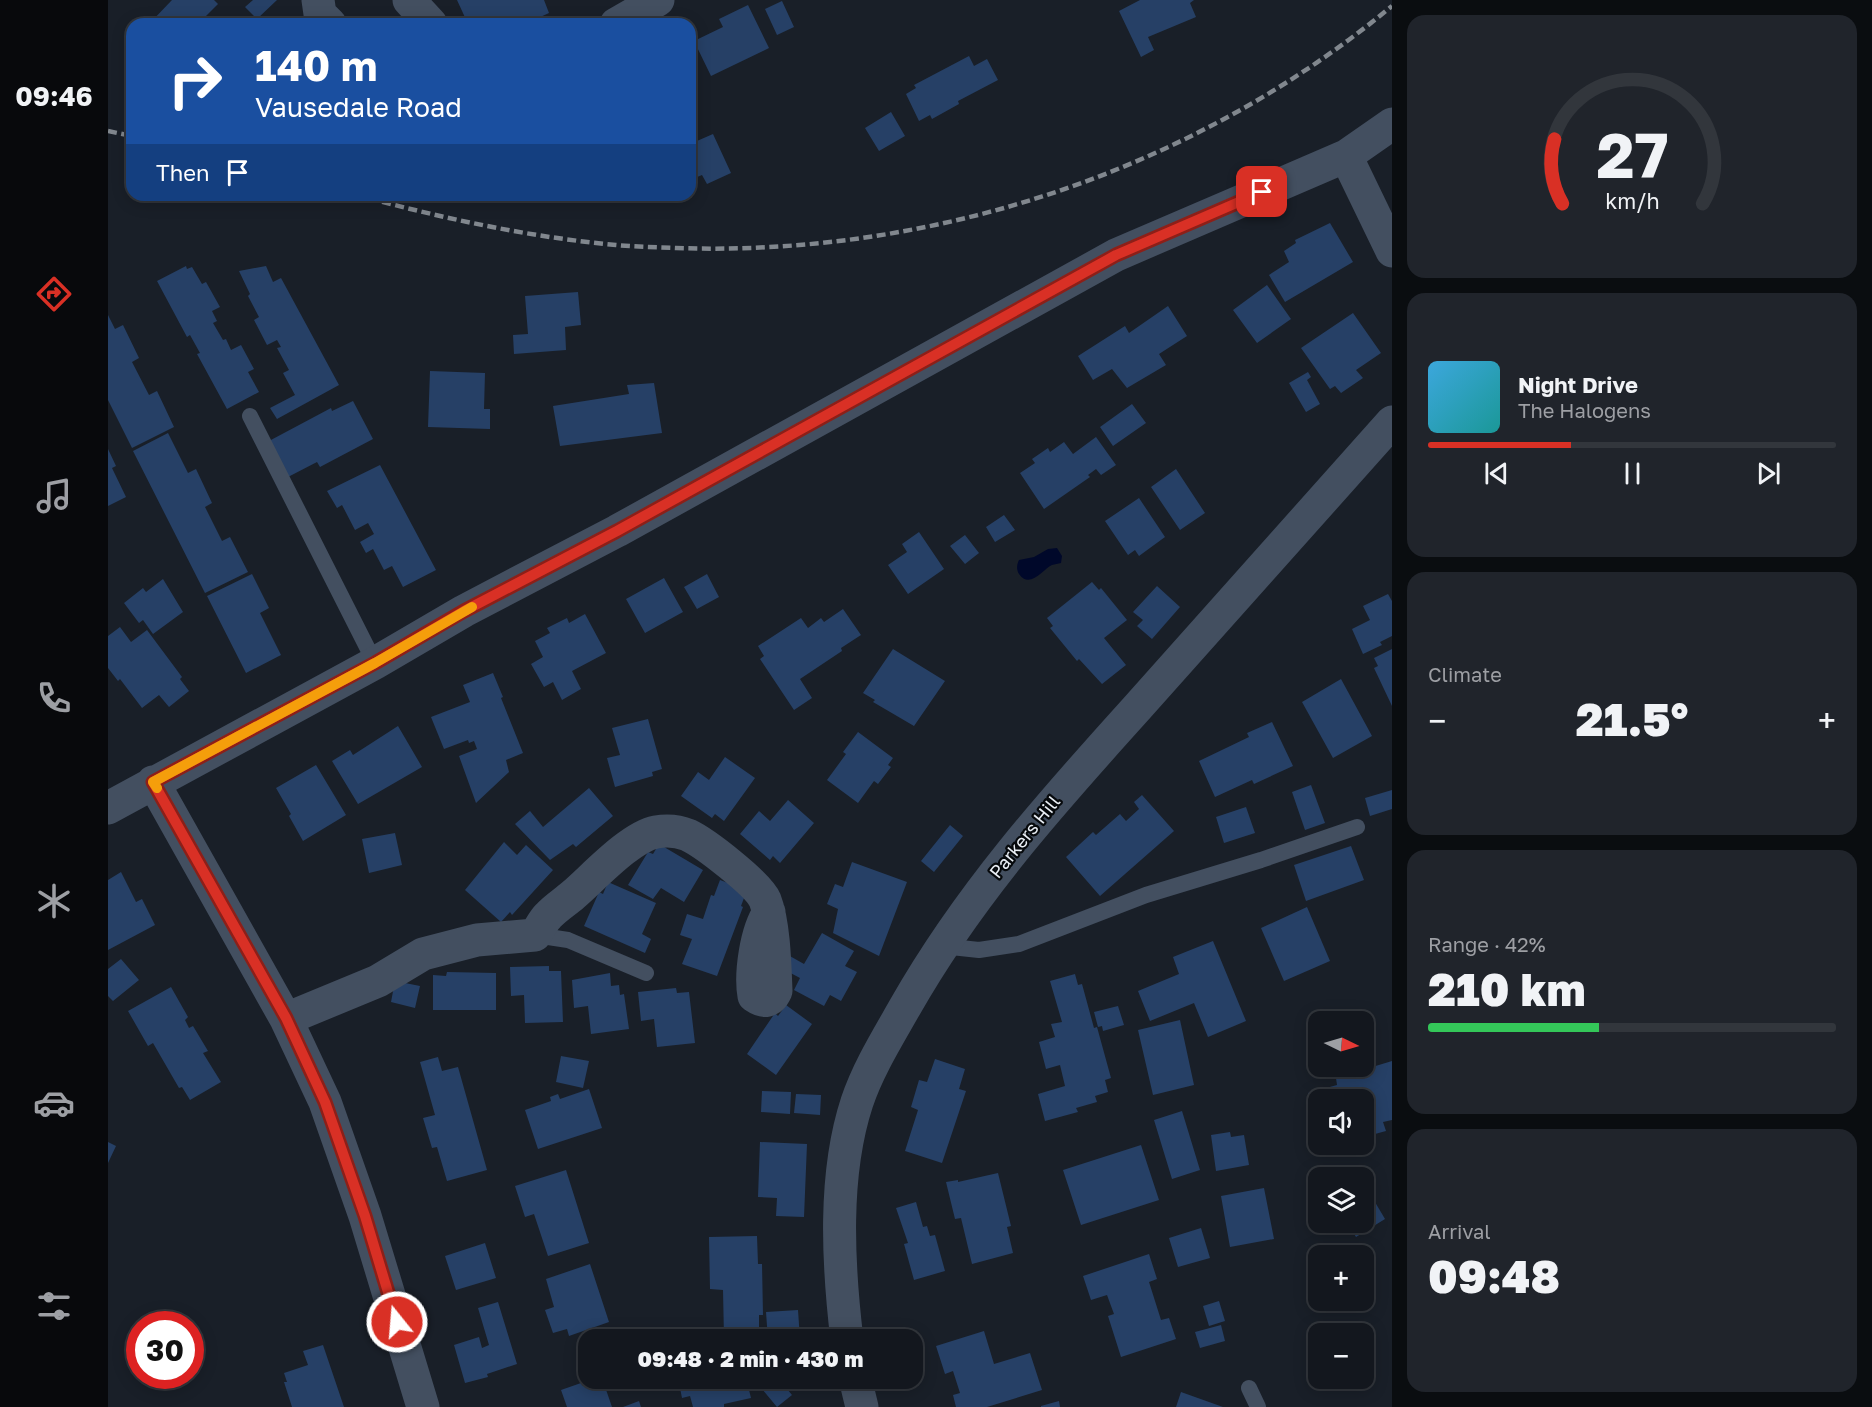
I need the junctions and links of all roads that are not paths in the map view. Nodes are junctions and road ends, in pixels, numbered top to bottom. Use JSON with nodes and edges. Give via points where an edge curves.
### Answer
{"nodes":[{"id":1,"x":318,"y":0,"type":"edge"},
{"id":2,"x":409,"y":0,"type":"edge"},
{"id":3,"x":658,"y":0,"type":"edge"},
{"id":4,"x":324,"y":18,"type":"edge"},
{"id":5,"x":426,"y":18,"type":"edge"},
{"id":6,"x":626,"y":18,"type":"edge"},
{"id":7,"x":1392,"y":124,"type":"edge"},
{"id":8,"x":1346,"y":156,"type":"junction"},
{"id":9,"x":1392,"y":251,"type":"edge"},
{"id":10,"x":250,"y":416,"type":"dead end"},
{"id":11,"x":1392,"y":422,"type":"edge"},
{"id":12,"x":375,"y":663,"type":"junction"},
{"id":13,"x":153,"y":782,"type":"junction"},
{"id":14,"x":108,"y":808,"type":"edge"},
{"id":15,"x":1358,"y":827,"type":"dead end"},
{"id":16,"x":769,"y":912,"type":"dead end"},
{"id":17,"x":535,"y":935,"type":"junction"},
{"id":18,"x":942,"y":946,"type":"junction"},
{"id":19,"x":646,"y":973,"type":"dead end"},
{"id":20,"x":286,"y":1018,"type":"junction"},
{"id":21,"x":846,"y":1329,"type":"edge"},
{"id":22,"x":1248,"y":1388,"type":"dead end"},
{"id":23,"x":857,"y":1389,"type":"edge"},
{"id":24,"x":423,"y":1407,"type":"edge"},
{"id":25,"x":861,"y":1407,"type":"edge"},
{"id":26,"x":1258,"y":1407,"type":"edge"}],
"edges":[{"from":1,"to":4,"type":"street"},
{"from":2,"to":5,"type":"street"},
{"from":3,"to":6,"type":"street"},
{"from":7,"to":8,"type":"street"},
{"from":8,"to":9,"type":"street"},
{"from":8,"to":12,"type":"street","via":[[1116,255]]},
{"from":10,"to":12,"type":"lane"},
{"from":11,"to":18,"type":"street","name":"Parkers Hill","via":[[1040,816]]},
{"from":12,"to":13,"type":"street"},
{"from":13,"to":14,"type":"street"},
{"from":13,"to":20,"type":"street"},
{"from":15,"to":18,"type":"lane","via":[[1146,894],[1019,944],[979,950]]},
{"from":16,"to":17,"type":"street","via":[[756,888],[709,848],[671,830],[654,832],[612,859],[549,914]]},
{"from":17,"to":19,"type":"lane","via":[[568,940]]},
{"from":17,"to":20,"type":"street","via":[[477,940],[423,954],[378,981]]},
{"from":18,"to":21,"type":"street","name":"Parkers Hill","via":[[884,1044],[858,1101],[846,1148],[841,1204],[841,1286]]},
{"from":20,"to":24,"type":"street","via":[[325,1102],[365,1216]]},
{"from":22,"to":26,"type":"lane"},
{"from":23,"to":25,"type":"street"}]}
